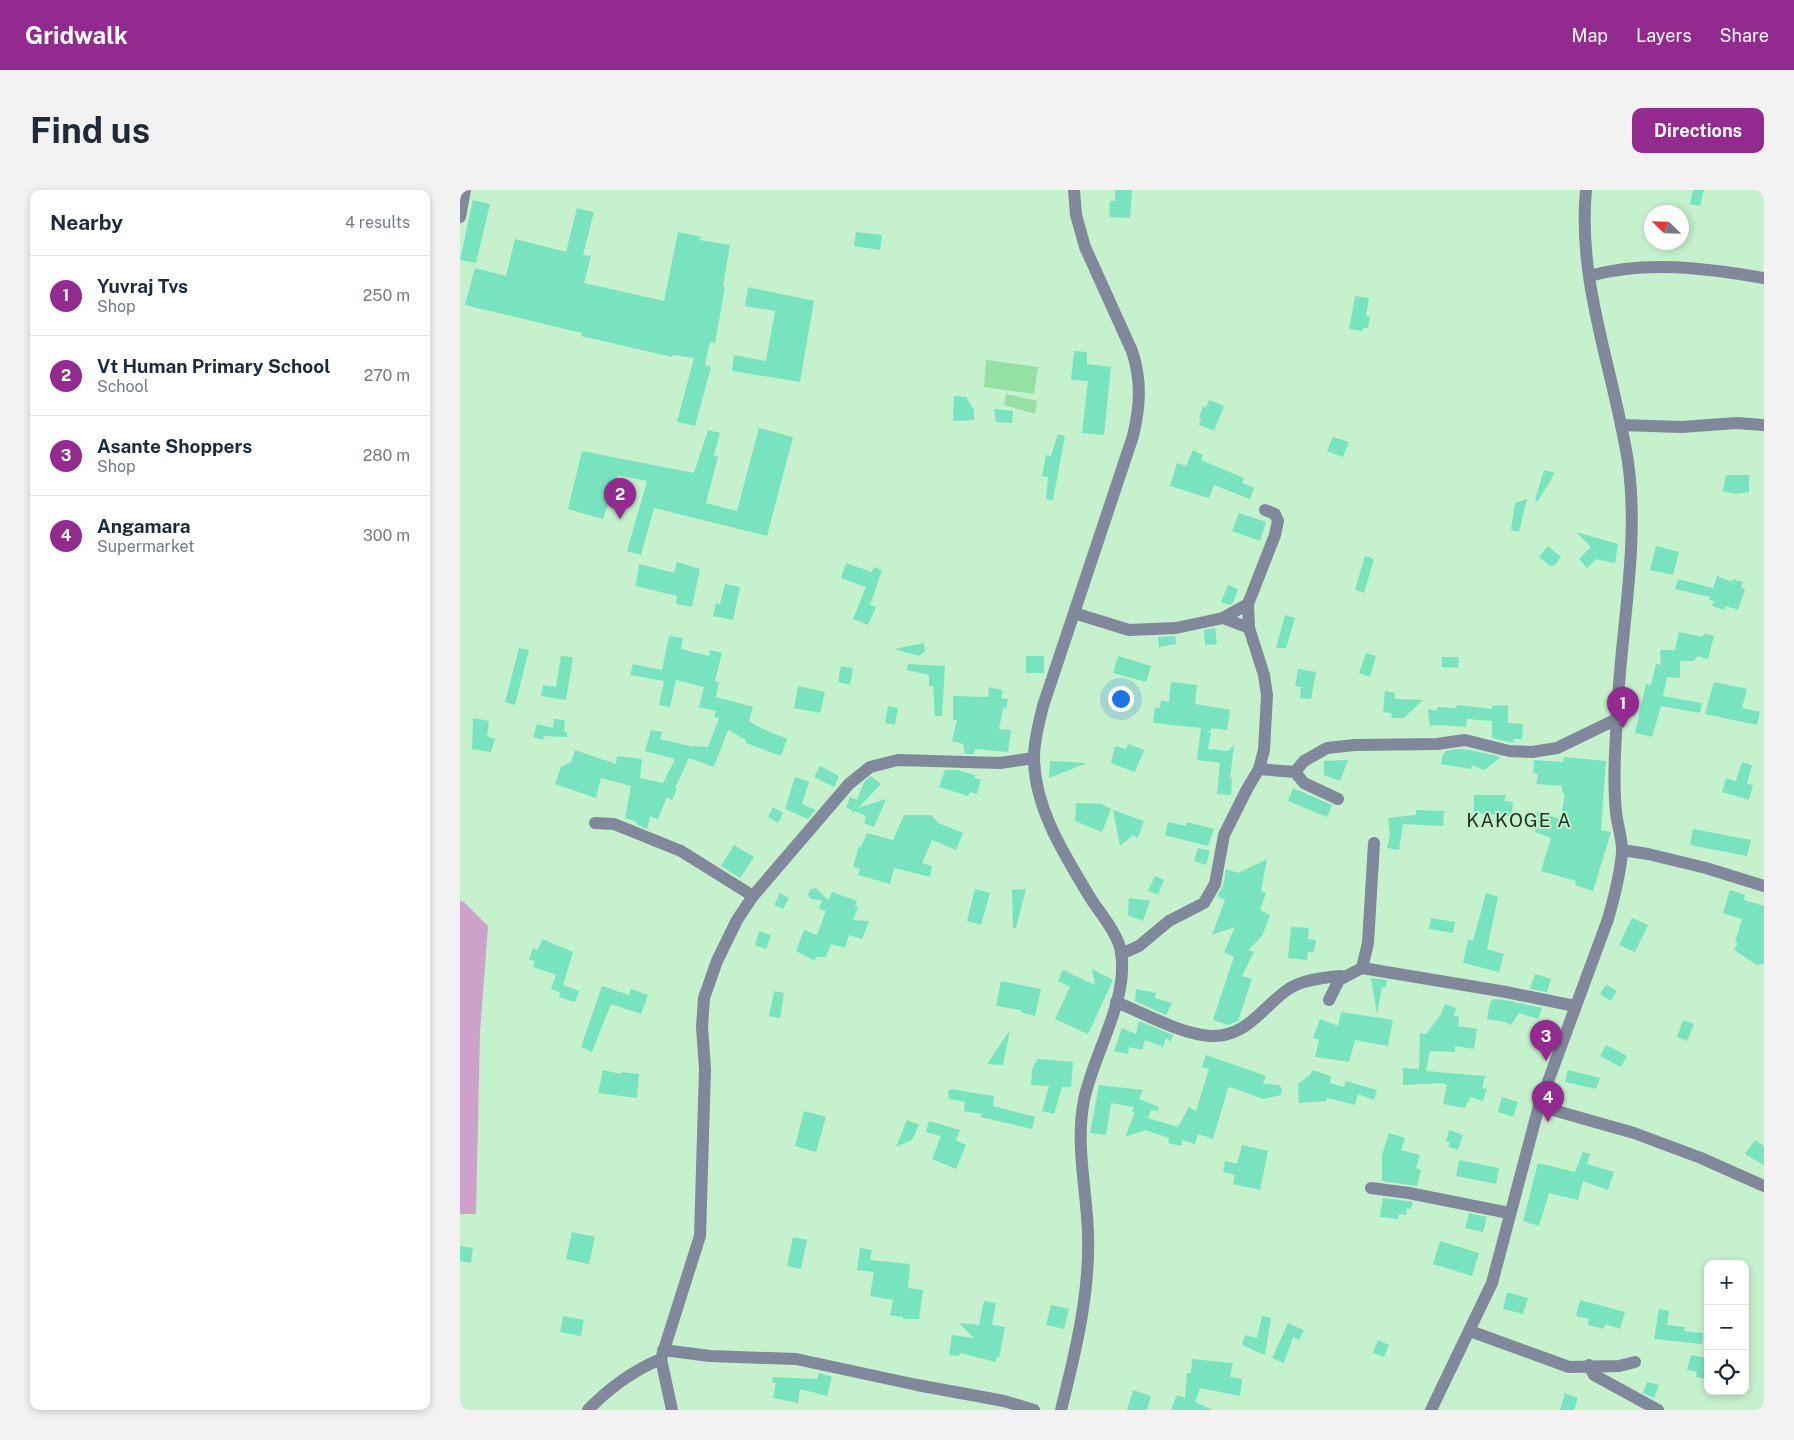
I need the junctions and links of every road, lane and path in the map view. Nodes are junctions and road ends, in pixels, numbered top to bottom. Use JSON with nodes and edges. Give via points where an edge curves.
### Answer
{"nodes":[{"id":1,"x":465,"y":190,"type":"edge"},
{"id":2,"x":1074,"y":190,"type":"edge"},
{"id":3,"x":1586,"y":190,"type":"edge"},
{"id":4,"x":460,"y":216,"type":"edge"},
{"id":5,"x":1589,"y":276,"type":"junction"},
{"id":6,"x":1764,"y":278,"type":"edge"},
{"id":7,"x":1621,"y":425,"type":"junction"},
{"id":8,"x":1762,"y":425,"type":"dead end"},
{"id":9,"x":1265,"y":510,"type":"dead end"},
{"id":10,"x":1248,"y":604,"type":"junction"},
{"id":11,"x":1074,"y":613,"type":"junction"},
{"id":12,"x":1223,"y":618,"type":"junction"},
{"id":13,"x":1249,"y":628,"type":"junction"},
{"id":14,"x":1616,"y":719,"type":"junction"},
{"id":15,"x":1034,"y":758,"type":"junction"},
{"id":16,"x":1259,"y":768,"type":"junction"},
{"id":17,"x":1294,"y":772,"type":"junction"},
{"id":18,"x":1338,"y":799,"type":"dead end"},
{"id":19,"x":595,"y":823,"type":"dead end"},
{"id":20,"x":1374,"y":843,"type":"dead end"},
{"id":21,"x":1622,"y":850,"type":"junction"},
{"id":22,"x":1764,"y":886,"type":"edge"},
{"id":23,"x":753,"y":896,"type":"junction"},
{"id":24,"x":1121,"y":954,"type":"junction"},
{"id":25,"x":1362,"y":968,"type":"junction"},
{"id":26,"x":1342,"y":976,"type":"junction"},
{"id":27,"x":1329,"y":1000,"type":"dead end"},
{"id":28,"x":1116,"y":1002,"type":"junction"},
{"id":29,"x":1576,"y":1006,"type":"junction"},
{"id":30,"x":1539,"y":1106,"type":"junction"},
{"id":31,"x":1764,"y":1186,"type":"edge"},
{"id":32,"x":1371,"y":1188,"type":"dead end"},
{"id":33,"x":1509,"y":1213,"type":"junction"},
{"id":34,"x":1470,"y":1331,"type":"junction"},
{"id":35,"x":662,"y":1355,"type":"junction"},
{"id":36,"x":1635,"y":1362,"type":"dead end"},
{"id":37,"x":1590,"y":1366,"type":"junction"},
{"id":38,"x":588,"y":1410,"type":"edge"},
{"id":39,"x":672,"y":1410,"type":"edge"},
{"id":40,"x":1034,"y":1410,"type":"edge"},
{"id":41,"x":1062,"y":1410,"type":"edge"},
{"id":42,"x":1431,"y":1410,"type":"edge"},
{"id":43,"x":1658,"y":1410,"type":"edge"}],
"edges":[{"from":1,"to":4,"type":"street"},
{"from":2,"to":11,"type":"street","via":[[1076,215],[1085,247],[1132,351],[1140,394],[1133,436]]},
{"from":3,"to":5,"type":"street","via":[[1584,222]]},
{"from":5,"to":6,"type":"street","via":[[1617,268],[1653,266]]},
{"from":5,"to":7,"type":"street"},
{"from":7,"to":8,"type":"street","via":[[1681,428],[1737,423]]},
{"from":7,"to":14,"type":"street","via":[[1632,491],[1632,532],[1629,602]]},
{"from":9,"to":10,"type":"street","via":[[1275,514],[1278,521]]},
{"from":10,"to":12,"type":"street"},
{"from":10,"to":13,"type":"street"},
{"from":11,"to":12,"type":"street","via":[[1129,630],[1176,628]]},
{"from":11,"to":15,"type":"street","via":[[1043,706]]},
{"from":12,"to":13,"type":"street"},
{"from":13,"to":16,"type":"street","via":[[1267,695],[1264,750]]},
{"from":14,"to":17,"type":"street","via":[[1557,748],[1509,751],[1465,740],[1438,744],[1355,745],[1327,748],[1304,761]]},
{"from":14,"to":21,"type":"street","via":[[1614,787]]},
{"from":15,"to":23,"type":"street","via":[[1000,763],[898,760],[870,767],[849,784]]},
{"from":15,"to":24,"type":"street","via":[[1047,817]]},
{"from":16,"to":17,"type":"street"},
{"from":16,"to":24,"type":"street","via":[[1224,836],[1220,865],[1208,898],[1195,910],[1169,921],[1139,946]]},
{"from":17,"to":18,"type":"street","via":[[1304,783]]},
{"from":19,"to":23,"type":"street","via":[[614,824],[681,851]]},
{"from":20,"to":25,"type":"street","via":[[1368,944]]},
{"from":21,"to":22,"type":"street","via":[[1706,868]]},
{"from":21,"to":29,"type":"street","via":[[1615,896]]},
{"from":23,"to":35,"type":"street","via":[[721,952],[704,998],[700,1236]]},
{"from":24,"to":28,"type":"street","via":[[1123,972]]},
{"from":25,"to":26,"type":"street"},
{"from":25,"to":29,"type":"street"},
{"from":26,"to":27,"type":"street"},
{"from":26,"to":28,"type":"street","via":[[1301,983],[1288,989],[1247,1026],[1230,1034],[1211,1036],[1190,1031]]},
{"from":28,"to":41,"type":"street","via":[[1084,1100],[1081,1149],[1088,1258],[1085,1293]]},
{"from":29,"to":30,"type":"street"},
{"from":30,"to":31,"type":"street","via":[[1634,1133]]},
{"from":30,"to":33,"type":"street"},
{"from":32,"to":33,"type":"street"},
{"from":33,"to":34,"type":"street","via":[[1492,1283]]},
{"from":34,"to":37,"type":"street","via":[[1569,1367]]},
{"from":34,"to":42,"type":"street"},
{"from":35,"to":38,"type":"street","via":[[605,1392]]},
{"from":35,"to":39,"type":"street"},
{"from":35,"to":40,"type":"street","via":[[796,1359],[1004,1401]]},
{"from":36,"to":37,"type":"street","via":[[1619,1366]]},
{"from":37,"to":43,"type":"street","via":[[1594,1375]]}]}
